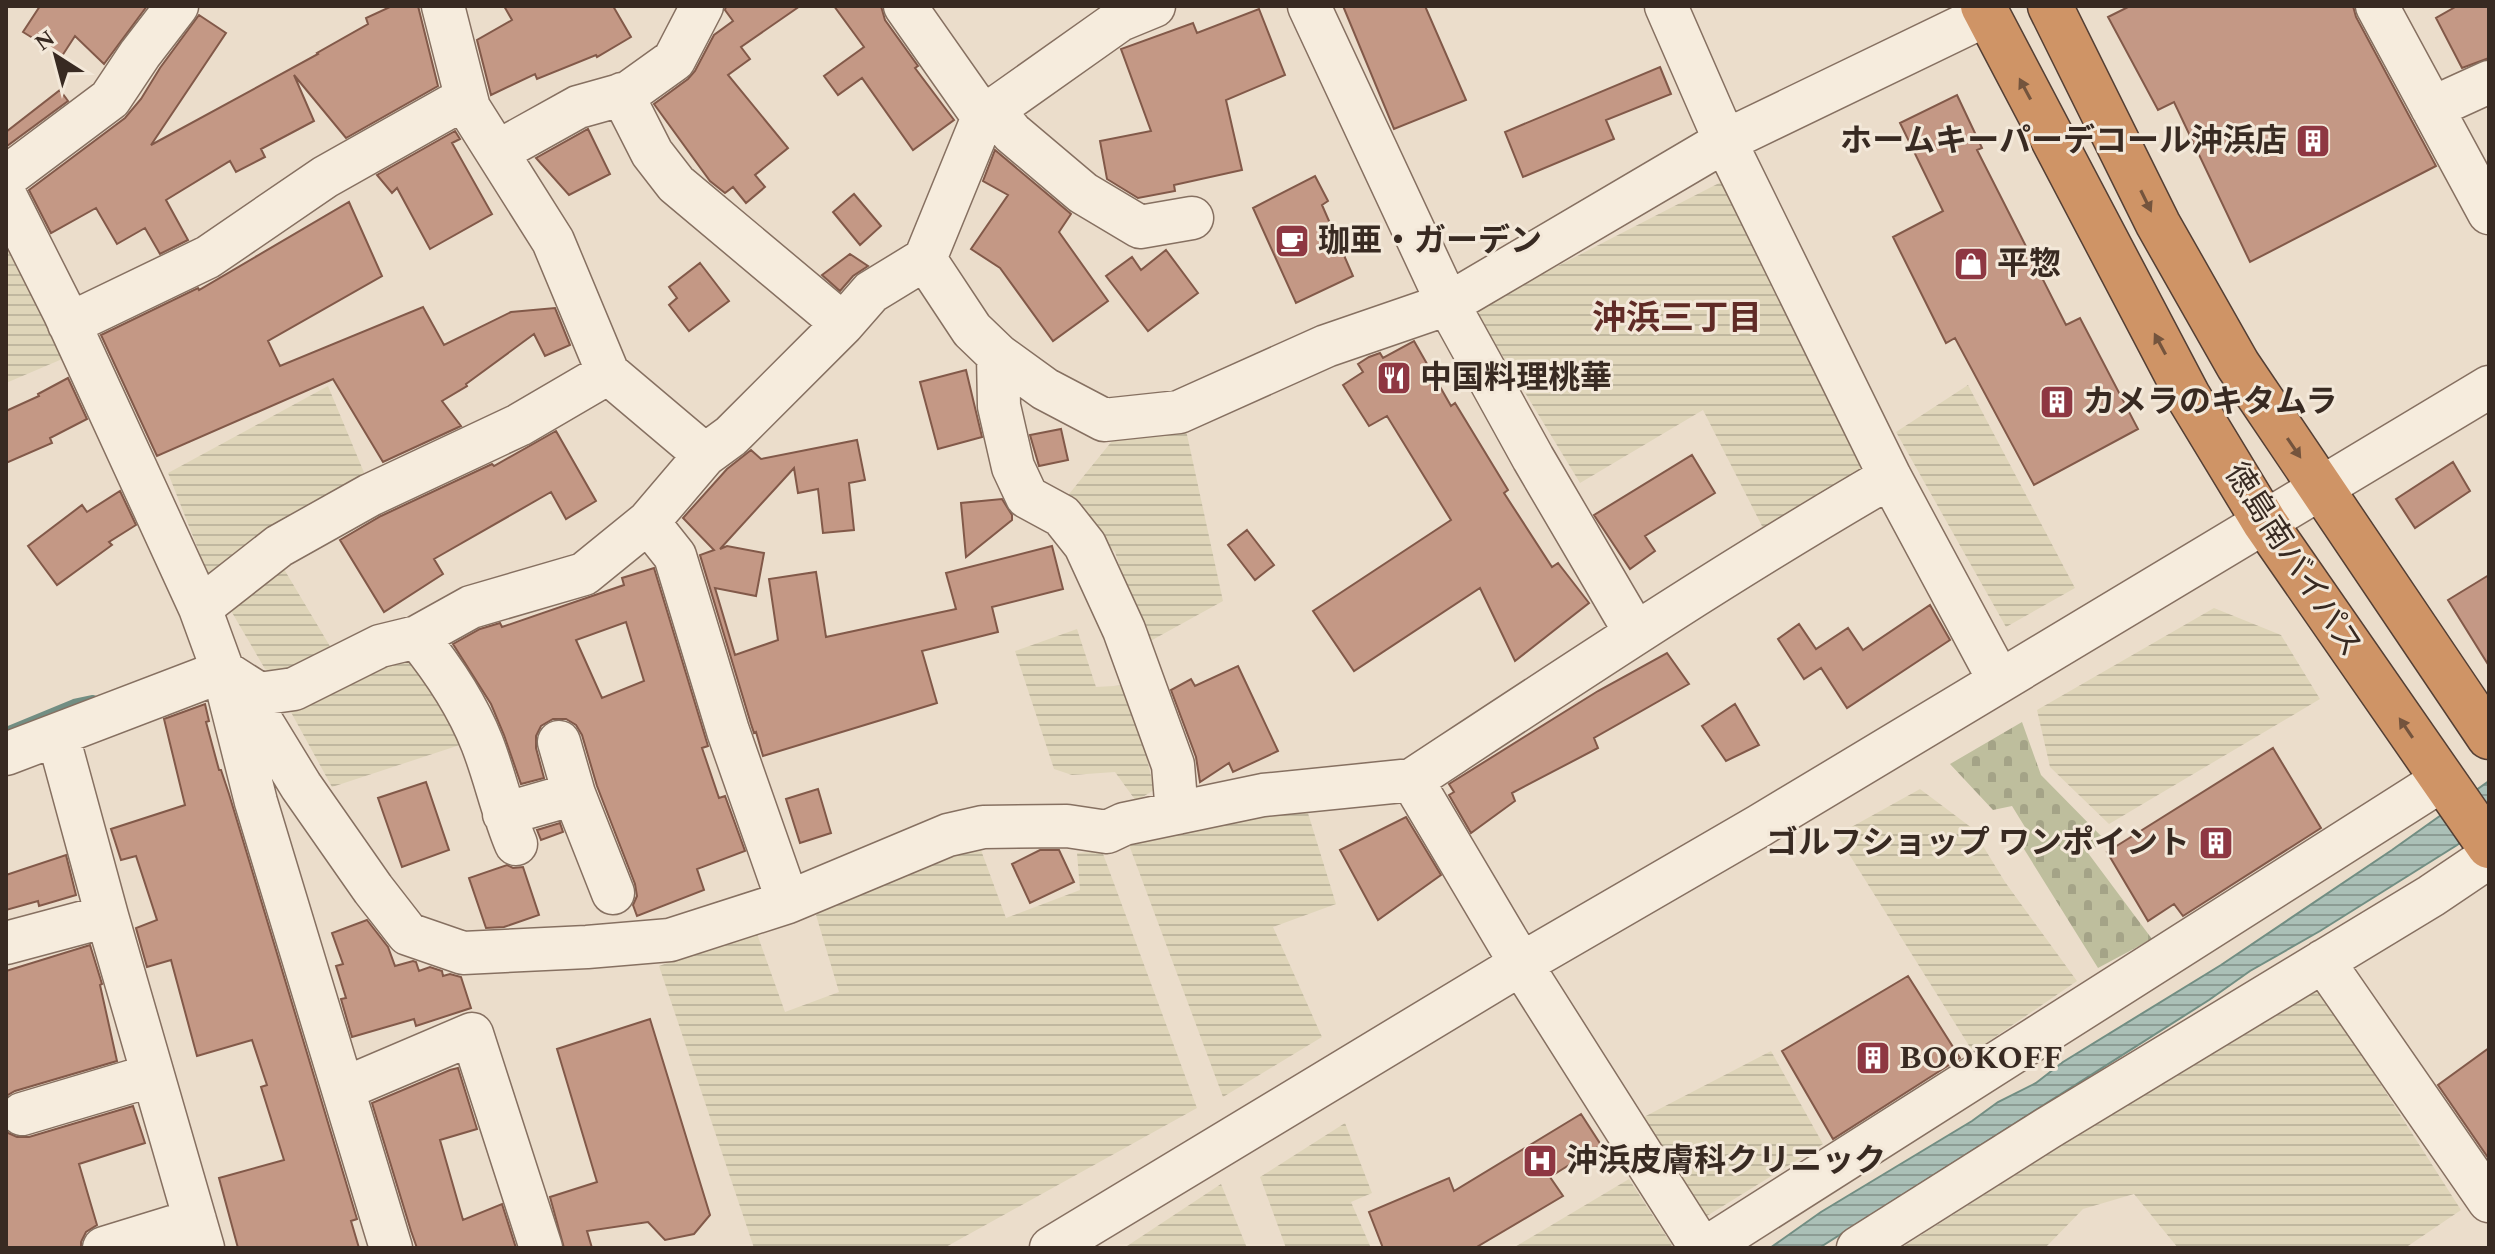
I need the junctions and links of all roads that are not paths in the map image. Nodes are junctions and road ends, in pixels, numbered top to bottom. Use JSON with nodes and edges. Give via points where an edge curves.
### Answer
{"nodes":[{"id":1,"x":177,"y":6,"type":"edge"},
{"id":2,"x":443,"y":6,"type":"edge"},
{"id":3,"x":702,"y":6,"type":"edge"},
{"id":4,"x":905,"y":6,"type":"edge"},
{"id":5,"x":1154,"y":6,"type":"edge"},
{"id":6,"x":1309,"y":6,"type":"edge"},
{"id":7,"x":1666,"y":6,"type":"edge"},
{"id":8,"x":2050,"y":6,"type":"edge"},
{"id":9,"x":2377,"y":6,"type":"edge"},
{"id":10,"x":1985,"y":10,"type":"edge"},
{"id":11,"x":2489,"y":82,"type":"edge"},
{"id":12,"x":622,"y":94,"type":"junction"},
{"id":13,"x":469,"y":108,"type":"junction"},
{"id":14,"x":2432,"y":108,"type":"junction"},
{"id":15,"x":988,"y":114,"type":"junction"},
{"id":16,"x":1725,"y":141,"type":"junction"},
{"id":17,"x":497,"y":152,"type":"junction"},
{"id":18,"x":6,"y":177,"type":"edge"},
{"id":19,"x":6,"y":197,"type":"edge"},
{"id":20,"x":2489,"y":213,"type":"edge"},
{"id":21,"x":1192,"y":218,"type":"dead end"},
{"id":22,"x":925,"y":259,"type":"junction"},
{"id":23,"x":1448,"y":304,"type":"junction"},
{"id":24,"x":69,"y":324,"type":"junction"},
{"id":25,"x":843,"y":324,"type":"junction"},
{"id":26,"x":998,"y":355,"type":"junction"},
{"id":27,"x":608,"y":373,"type":"junction"},
{"id":28,"x":2489,"y":387,"type":"edge"},
{"id":29,"x":705,"y":455,"type":"junction"},
{"id":30,"x":1890,"y":477,"type":"junction"},
{"id":31,"x":2320,"y":487,"type":"junction"},
{"id":32,"x":648,"y":522,"type":"junction"},
{"id":33,"x":2265,"y":523,"type":"junction"},
{"id":34,"x":200,"y":608,"type":"junction"},
{"id":35,"x":1635,"y":632,"type":"junction"},
{"id":36,"x":417,"y":637,"type":"junction"},
{"id":37,"x":223,"y":671,"type":"junction"},
{"id":38,"x":1999,"y":680,"type":"junction"},
{"id":39,"x":259,"y":694,"type":"junction"},
{"id":40,"x":58,"y":736,"type":"junction"},
{"id":41,"x":2489,"y":737,"type":"edge"},
{"id":42,"x":559,"y":742,"type":"dead end"},
{"id":43,"x":6,"y":754,"type":"edge"},
{"id":44,"x":1412,"y":780,"type":"junction"},
{"id":45,"x":2446,"y":786,"type":"junction"},
{"id":46,"x":574,"y":794,"type":"junction"},
{"id":47,"x":1177,"y":813,"type":"junction"},
{"id":48,"x":2487,"y":846,"type":"edge"},
{"id":49,"x":613,"y":893,"type":"dead end"},
{"id":50,"x":788,"y":902,"type":"junction"},
{"id":51,"x":107,"y":916,"type":"junction"},
{"id":52,"x":6,"y":943,"type":"edge"},
{"id":53,"x":2323,"y":961,"type":"junction"},
{"id":54,"x":1521,"y":964,"type":"junction"},
{"id":55,"x":153,"y":1075,"type":"junction"},
{"id":56,"x":343,"y":1089,"type":"junction"},
{"id":57,"x":22,"y":1114,"type":"dead end"},
{"id":58,"x":2489,"y":1201,"type":"edge"},
{"id":59,"x":199,"y":1234,"type":"edge"},
{"id":60,"x":104,"y":1248,"type":"edge"},
{"id":61,"x":391,"y":1248,"type":"edge"},
{"id":62,"x":541,"y":1248,"type":"edge"},
{"id":63,"x":1051,"y":1248,"type":"edge"},
{"id":64,"x":1703,"y":1248,"type":"edge"},
{"id":65,"x":1858,"y":1248,"type":"edge"}],
"edges":[{"from":1,"to":18,"type":"street","via":[[110,99]]},
{"from":2,"to":13,"type":"street"},
{"from":3,"to":12,"type":"street","via":[[674,60]]},
{"from":4,"to":15,"type":"street"},
{"from":5,"to":15,"type":"street","via":[[1120,20]]},
{"from":6,"to":23,"type":"street"},
{"from":7,"to":16,"type":"street"},
{"from":8,"to":31,"type":"highway","name":"徳島南バイパス","one_way":true,"via":[[2158,224],[2238,365]]},
{"from":9,"to":14,"type":"street"},
{"from":10,"to":16,"type":"street"},
{"from":33,"to":10,"type":"highway","name":"徳島南バイパス","one_way":true,"via":[[2188,396]]},
{"from":11,"to":14,"type":"street"},
{"from":12,"to":17,"type":"street","via":[[578,107]]},
{"from":12,"to":25,"type":"street","via":[[652,153],[676,184],[751,228]]},
{"from":13,"to":17,"type":"street"},
{"from":13,"to":24,"type":"street","via":[[451,106],[325,177],[208,257]]},
{"from":14,"to":20,"type":"street"},
{"from":15,"to":21,"type":"street","via":[[1083,193],[1140,227]]},
{"from":15,"to":22,"type":"street"},
{"from":16,"to":23,"type":"street"},
{"from":16,"to":30,"type":"street"},
{"from":17,"to":27,"type":"street","via":[[553,241]]},
{"from":19,"to":24,"type":"street"},
{"from":22,"to":25,"type":"street","via":[[871,292]]},
{"from":22,"to":26,"type":"street","via":[[972,330]]},
{"from":23,"to":26,"type":"street","via":[[1326,346],[1179,412],[1104,420],[1045,389]]},
{"from":23,"to":35,"type":"street"},
{"from":24,"to":34,"type":"street"},
{"from":25,"to":29,"type":"street","via":[[731,436]]},
{"from":26,"to":47,"type":"street","via":[[999,406],[1013,467],[1027,497],[1062,516],[1085,545],[1124,630],[1173,765]]},
{"from":27,"to":29,"type":"street"},
{"from":27,"to":34,"type":"street","via":[[519,425],[370,495],[279,546]]},
{"from":28,"to":31,"type":"street"},
{"from":29,"to":32,"type":"street"},
{"from":30,"to":35,"type":"street"},
{"from":30,"to":38,"type":"street"},
{"from":31,"to":33,"type":"street"},
{"from":31,"to":41,"type":"highway","name":"徳島南バイパス"},
{"from":32,"to":36,"type":"street","via":[[584,574],[471,607]]},
{"from":32,"to":50,"type":"street","via":[[675,556]]},
{"from":33,"to":38,"type":"street"},
{"from":45,"to":33,"type":"highway","name":"徳島南バイパス","one_way":true},
{"from":34,"to":37,"type":"street"},
{"from":35,"to":44,"type":"street"},
{"from":36,"to":39,"type":"street","via":[[380,646],[294,689]]},
{"from":36,"to":46,"type":"street","via":[[444,670],[482,742],[510,829]]},
{"from":37,"to":39,"type":"street"},
{"from":37,"to":40,"type":"street"},
{"from":37,"to":56,"type":"street","via":[[256,802]]},
{"from":38,"to":54,"type":"street"},
{"from":39,"to":50,"type":"street","via":[[260,719],[301,786],[408,934],[463,953],[587,947],[670,940]]},
{"from":40,"to":43,"type":"street"},
{"from":40,"to":51,"type":"street"},
{"from":42,"to":46,"type":"street"},
{"from":44,"to":47,"type":"street","via":[[1263,795]]},
{"from":44,"to":54,"type":"street"},
{"from":45,"to":48,"type":"highway","name":"徳島南バイパス"},
{"from":45,"to":64,"type":"street"},
{"from":46,"to":49,"type":"street"},
{"from":47,"to":50,"type":"street","via":[[1107,832],[1067,826],[983,827],[948,835]]},
{"from":48,"to":53,"type":"street","via":[[2431,896]]},
{"from":51,"to":52,"type":"street"},
{"from":51,"to":55,"type":"street"},
{"from":53,"to":58,"type":"street"},
{"from":53,"to":65,"type":"street"},
{"from":54,"to":63,"type":"street"},
{"from":54,"to":64,"type":"street"},
{"from":55,"to":57,"type":"street"},
{"from":55,"to":59,"type":"street"},
{"from":56,"to":61,"type":"street"},
{"from":56,"to":62,"type":"street","via":[[472,1034]]},
{"from":59,"to":60,"type":"street"}]}
